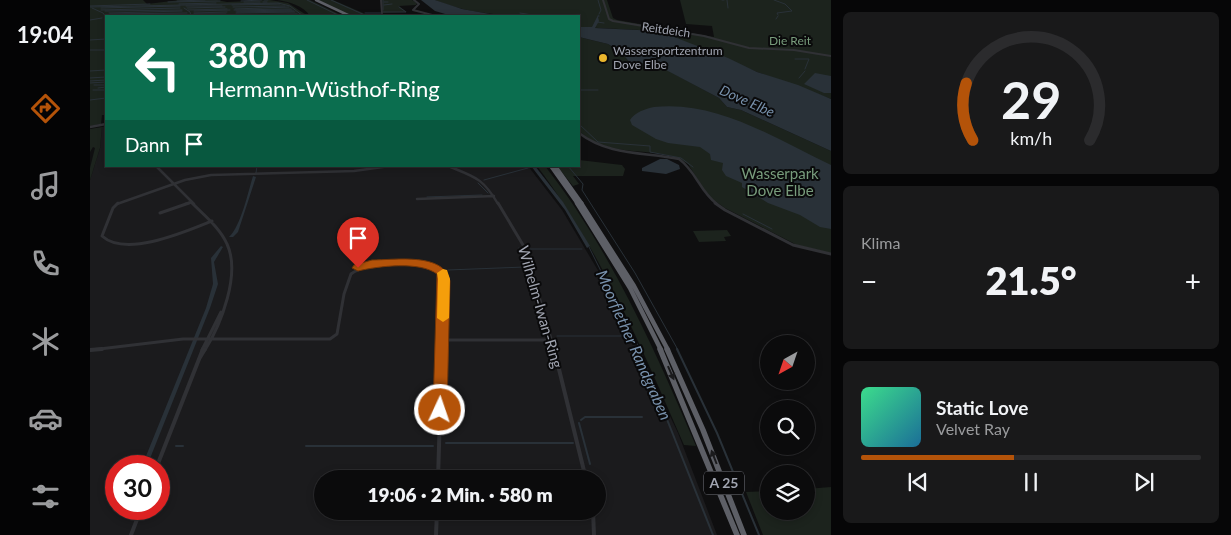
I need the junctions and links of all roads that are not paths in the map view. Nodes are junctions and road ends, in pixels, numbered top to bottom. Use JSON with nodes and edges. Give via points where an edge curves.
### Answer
{"nodes":[{"id":1,"x":314,"y":0,"type":"edge"},
{"id":2,"x":381,"y":0,"type":"edge"},
{"id":3,"x":414,"y":0,"type":"edge"},
{"id":4,"x":603,"y":0,"type":"edge"},
{"id":5,"x":382,"y":13,"type":"dead end"},
{"id":6,"x":344,"y":15,"type":"edge"},
{"id":7,"x":348,"y":15,"type":"edge"},
{"id":8,"x":432,"y":15,"type":"edge"},
{"id":9,"x":831,"y":56,"type":"edge"},
{"id":10,"x":105,"y":124,"type":"edge"},
{"id":11,"x":90,"y":127,"type":"edge"},
{"id":12,"x":580,"y":134,"type":"edge"},
{"id":13,"x":157,"y":167,"type":"edge"},
{"id":14,"x":383,"y":167,"type":"edge"},
{"id":15,"x":456,"y":167,"type":"edge"},
{"id":16,"x":552,"y":167,"type":"edge"},
{"id":17,"x":556,"y":167,"type":"edge"},
{"id":18,"x":173,"y":183,"type":"junction"},
{"id":19,"x":495,"y":196,"type":"junction"},
{"id":20,"x":417,"y":199,"type":"dead end"},
{"id":21,"x":192,"y":202,"type":"junction"},
{"id":22,"x":160,"y":213,"type":"dead end"},
{"id":23,"x":212,"y":221,"type":"junction"},
{"id":24,"x":831,"y":254,"type":"edge"},
{"id":25,"x":222,"y":309,"type":"junction"},
{"id":26,"x":206,"y":339,"type":"junction"},
{"id":27,"x":212,"y":339,"type":"junction"},
{"id":28,"x":442,"y":340,"type":"junction"},
{"id":29,"x":552,"y":340,"type":"junction"},
{"id":30,"x":90,"y":350,"type":"edge"},
{"id":31,"x":199,"y":360,"type":"junction"},
{"id":32,"x":161,"y":455,"type":"edge"},
{"id":33,"x":438,"y":470,"type":"edge"},
{"id":34,"x":584,"y":470,"type":"edge"},
{"id":35,"x":137,"y":520,"type":"edge"},
{"id":36,"x":437,"y":520,"type":"edge"},
{"id":37,"x":593,"y":520,"type":"edge"},
{"id":38,"x":131,"y":535,"type":"edge"},
{"id":39,"x":436,"y":535,"type":"edge"},
{"id":40,"x":594,"y":535,"type":"edge"},
{"id":41,"x":737,"y":535,"type":"edge"},
{"id":42,"x":744,"y":535,"type":"edge"}],
"edges":[{"from":1,"to":6,"type":"highway"},
{"from":1,"to":7,"type":"highway"},
{"from":2,"to":5,"type":"street"},
{"from":3,"to":8,"type":"street","via":[[419,4],[413,10]]},
{"from":4,"to":9,"type":"street","name":"Reitdeich","via":[[613,21],[704,36],[749,48]]},
{"from":10,"to":11,"type":"street"},
{"from":12,"to":24,"type":"street","via":[[593,144],[612,151],[670,157],[683,162],[707,197],[724,209],[793,245]]},
{"from":13,"to":18,"type":"street"},
{"from":14,"to":18,"type":"street","via":[[354,171],[208,175]]},
{"from":15,"to":19,"type":"street","name":"Wilhelm-Iwan-Ring","via":[[480,180]]},
{"from":16,"to":41,"type":"highway","number":"A 25","one_way":true,"via":[[586,215],[652,330],[697,432]]},
{"from":42,"to":17,"type":"highway","number":"A 25","one_way":true,"via":[[704,432],[658,330],[591,214]]},
{"from":18,"to":21,"type":"street"},
{"from":18,"to":23,"type":"street","via":[[118,203],[113,208],[103,238],[118,244],[160,240]]},
{"from":19,"to":20,"type":"street"},
{"from":19,"to":29,"type":"street","name":"Wilhelm-Iwan-Ring","via":[[526,250]]},
{"from":21,"to":22,"type":"street"},
{"from":21,"to":23,"type":"street"},
{"from":23,"to":25,"type":"street","via":[[225,240],[232,262],[230,286]]},
{"from":25,"to":26,"type":"street"},
{"from":25,"to":27,"type":"street"},
{"from":26,"to":27,"type":"street"},
{"from":26,"to":30,"type":"street"},
{"from":26,"to":31,"type":"street"},
{"from":27,"to":28,"type":"street","via":[[327,340],[337,334],[349,278],[354,270],[372,264],[420,264],[436,267],[444,276]]},
{"from":27,"to":31,"type":"street"},
{"from":28,"to":29,"type":"street"},
{"from":28,"to":33,"type":"street"},
{"from":29,"to":34,"type":"street","name":"Wilhelm-Iwan-Ring"},
{"from":31,"to":32,"type":"street"},
{"from":35,"to":38,"type":"street"},
{"from":36,"to":39,"type":"street"},
{"from":37,"to":40,"type":"street"}]}
